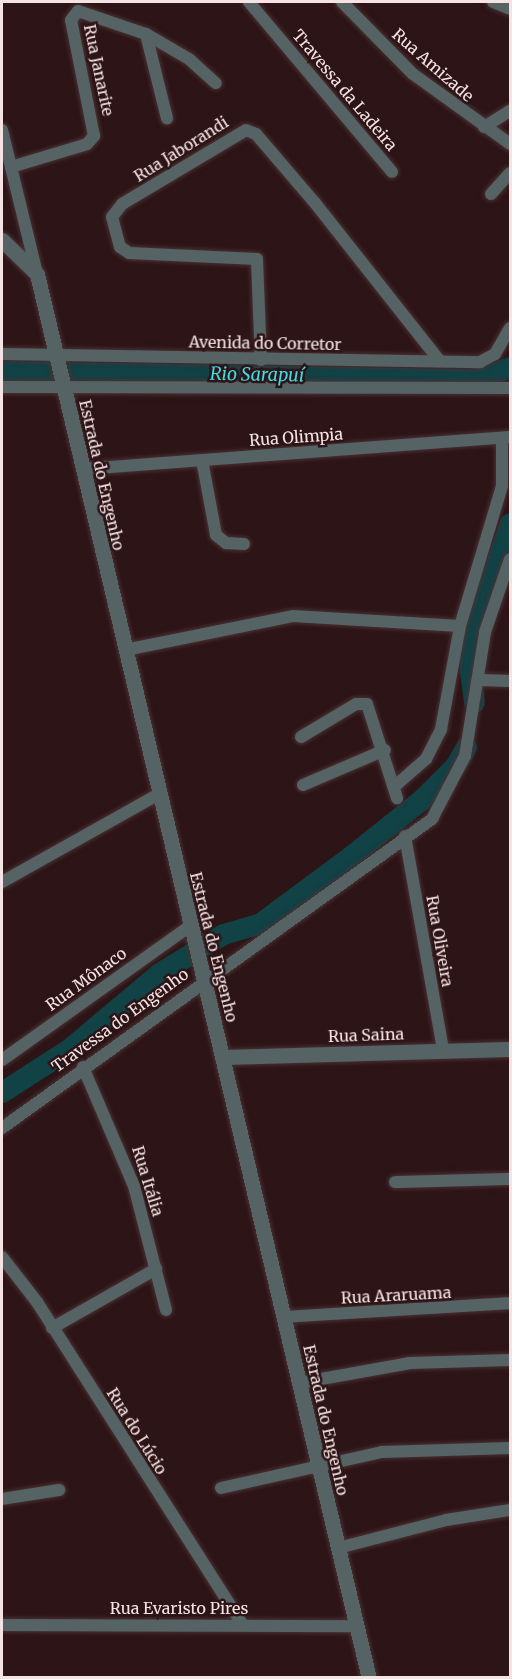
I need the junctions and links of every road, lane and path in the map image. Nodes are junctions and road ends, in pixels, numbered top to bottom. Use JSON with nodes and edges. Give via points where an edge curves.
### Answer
{"nodes":[{"id":1,"x":249,"y":2,"type":"edge"},
{"id":2,"x":342,"y":2,"type":"edge"},
{"id":3,"x":493,"y":2,"type":"edge"},
{"id":4,"x":510,"y":9,"type":"edge"},
{"id":5,"x":146,"y":34,"type":"junction"},
{"id":6,"x":216,"y":83,"type":"dead end"},
{"id":7,"x":510,"y":111,"type":"edge"},
{"id":8,"x":167,"y":118,"type":"dead end"},
{"id":9,"x":484,"y":127,"type":"junction"},
{"id":10,"x":2,"y":130,"type":"edge"},
{"id":11,"x":510,"y":144,"type":"edge"},
{"id":12,"x":11,"y":167,"type":"junction"},
{"id":13,"x":392,"y":172,"type":"dead end"},
{"id":14,"x":510,"y":174,"type":"edge"},
{"id":15,"x":491,"y":194,"type":"dead end"},
{"id":16,"x":2,"y":240,"type":"edge"},
{"id":17,"x":37,"y":274,"type":"junction"},
{"id":18,"x":510,"y":328,"type":"edge"},
{"id":19,"x":2,"y":354,"type":"edge"},
{"id":20,"x":57,"y":359,"type":"junction"},
{"id":21,"x":261,"y":360,"type":"junction"},
{"id":22,"x":441,"y":361,"type":"junction"},
{"id":23,"x":63,"y":385,"type":"junction"},
{"id":24,"x":2,"y":387,"type":"edge"},
{"id":25,"x":510,"y":388,"type":"edge"},
{"id":26,"x":506,"y":438,"type":"edge"},
{"id":27,"x":202,"y":460,"type":"junction"},
{"id":28,"x":83,"y":469,"type":"junction"},
{"id":29,"x":243,"y":544,"type":"dead end"},
{"id":30,"x":510,"y":559,"type":"edge"},
{"id":31,"x":460,"y":626,"type":"junction"},
{"id":32,"x":125,"y":650,"type":"junction"},
{"id":33,"x":480,"y":680,"type":"junction"},
{"id":34,"x":510,"y":681,"type":"edge"},
{"id":35,"x":301,"y":737,"type":"dead end"},
{"id":36,"x":385,"y":750,"type":"junction"},
{"id":37,"x":303,"y":785,"type":"dead end"},
{"id":38,"x":159,"y":794,"type":"junction"},
{"id":39,"x":405,"y":836,"type":"junction"},
{"id":40,"x":2,"y":882,"type":"edge"},
{"id":41,"x":192,"y":931,"type":"junction"},
{"id":42,"x":204,"y":979,"type":"junction"},
{"id":43,"x":510,"y":1049,"type":"edge"},
{"id":44,"x":443,"y":1050,"type":"junction"},
{"id":45,"x":222,"y":1057,"type":"junction"},
{"id":46,"x":2,"y":1060,"type":"edge"},
{"id":47,"x":83,"y":1067,"type":"junction"},
{"id":48,"x":2,"y":1128,"type":"edge"},
{"id":49,"x":510,"y":1179,"type":"edge"},
{"id":50,"x":395,"y":1182,"type":"dead end"},
{"id":51,"x":2,"y":1257,"type":"edge"},
{"id":52,"x":156,"y":1269,"type":"junction"},
{"id":53,"x":510,"y":1303,"type":"edge"},
{"id":54,"x":166,"y":1310,"type":"dead end"},
{"id":55,"x":284,"y":1317,"type":"junction"},
{"id":56,"x":52,"y":1328,"type":"junction"},
{"id":57,"x":510,"y":1360,"type":"edge"},
{"id":58,"x":299,"y":1383,"type":"junction"},
{"id":59,"x":510,"y":1448,"type":"edge"},
{"id":60,"x":318,"y":1466,"type":"junction"},
{"id":61,"x":221,"y":1488,"type":"dead end"},
{"id":62,"x":59,"y":1490,"type":"dead end"},
{"id":63,"x":2,"y":1500,"type":"edge"},
{"id":64,"x":510,"y":1510,"type":"edge"},
{"id":65,"x":338,"y":1548,"type":"junction"},
{"id":66,"x":242,"y":1624,"type":"junction"},
{"id":67,"x":2,"y":1625,"type":"edge"},
{"id":68,"x":356,"y":1626,"type":"junction"},
{"id":69,"x":369,"y":1677,"type":"edge"}],
"edges":[{"from":1,"to":13,"type":"street","name":"Travessa da Ladeira"},
{"from":2,"to":9,"type":"street","name":"Rua Amizade","via":[[413,74]]},
{"from":3,"to":4,"type":"street"},
{"from":5,"to":6,"type":"street","name":"Rua Janarite","via":[[189,59]]},
{"from":5,"to":8,"type":"street"},
{"from":5,"to":12,"type":"street","name":"Rua Janarite","via":[[86,10],[74,14],[94,136],[87,144]]},
{"from":7,"to":9,"type":"street"},
{"from":9,"to":11,"type":"street","name":"Rua Amizade"},
{"from":10,"to":12,"type":"street"},
{"from":12,"to":17,"type":"street"},
{"from":14,"to":15,"type":"street"},
{"from":16,"to":17,"type":"street","name":"Estrada do Engenho","via":[[22,254]]},
{"from":17,"to":20,"type":"street","name":"Estrada do Engenho"},
{"from":18,"to":22,"type":"street","name":"Avenida do Corretor","via":[[489,360]]},
{"from":19,"to":20,"type":"street","name":"Avenida do Corretor"},
{"from":20,"to":21,"type":"street","name":"Avenida do Corretor"},
{"from":20,"to":23,"type":"street","name":"Estrada do Engenho"},
{"from":21,"to":22,"type":"street","name":"Avenida do Corretor"},
{"from":21,"to":22,"type":"street","name":"Rua Jaborandi","via":[[257,259],[129,254],[120,247],[112,217],[122,204],[246,130],[256,134],[315,203]]},
{"from":23,"to":24,"type":"street"},
{"from":23,"to":25,"type":"street"},
{"from":23,"to":28,"type":"street","name":"Estrada do Engenho"},
{"from":26,"to":27,"type":"street","name":"Rua Olimpia"},
{"from":26,"to":31,"type":"street","via":[[499,500]]},
{"from":27,"to":28,"type":"street","name":"Rua Olimpia"},
{"from":27,"to":29,"type":"street","via":[[216,535],[226,543]]},
{"from":28,"to":32,"type":"street","name":"Estrada do Engenho"},
{"from":30,"to":33,"type":"street","name":"Travessa do Engenho","via":[[486,632]]},
{"from":31,"to":32,"type":"street","via":[[293,616]]},
{"from":31,"to":36,"type":"street","via":[[441,729],[426,759],[396,792]]},
{"from":32,"to":38,"type":"street","name":"Estrada do Engenho"},
{"from":33,"to":34,"type":"street"},
{"from":33,"to":39,"type":"street","name":"Travessa do Engenho","via":[[475,724],[457,773],[432,819]]},
{"from":35,"to":36,"type":"street","via":[[356,704],[370,707]]},
{"from":36,"to":37,"type":"street"},
{"from":38,"to":40,"type":"street"},
{"from":38,"to":41,"type":"street","name":"Estrada do Engenho"},
{"from":39,"to":42,"type":"street","name":"Travessa do Engenho"},
{"from":39,"to":44,"type":"street","name":"Rua Oliveira"},
{"from":41,"to":42,"type":"street","name":"Estrada do Engenho"},
{"from":41,"to":46,"type":"street","name":"Rua Mônaco"},
{"from":42,"to":45,"type":"street","name":"Estrada do Engenho"},
{"from":42,"to":47,"type":"street","name":"Travessa do Engenho"},
{"from":43,"to":44,"type":"street","name":"Rua Saina"},
{"from":44,"to":45,"type":"street","name":"Rua Saina"},
{"from":45,"to":55,"type":"street","name":"Estrada do Engenho"},
{"from":47,"to":48,"type":"street","name":"Travessa do Engenho"},
{"from":47,"to":52,"type":"street","name":"Rua Itália","via":[[131,1175]]},
{"from":49,"to":50,"type":"street"},
{"from":51,"to":56,"type":"street","name":"Rua do Lúcio"},
{"from":52,"to":54,"type":"street","name":"Rua Itália"},
{"from":52,"to":56,"type":"street"},
{"from":53,"to":55,"type":"street","name":"Rua Araruama"},
{"from":55,"to":58,"type":"street","name":"Estrada do Engenho"},
{"from":56,"to":66,"type":"street","name":"Rua do Lúcio"},
{"from":57,"to":58,"type":"street","via":[[410,1363]]},
{"from":58,"to":60,"type":"street","name":"Estrada do Engenho"},
{"from":59,"to":60,"type":"street","via":[[382,1452]]},
{"from":60,"to":61,"type":"street"},
{"from":60,"to":65,"type":"street","name":"Estrada do Engenho"},
{"from":62,"to":63,"type":"street"},
{"from":64,"to":65,"type":"street","via":[[446,1520]]},
{"from":65,"to":68,"type":"street","name":"Estrada do Engenho"},
{"from":66,"to":67,"type":"street","name":"Rua Evaristo Pires"},
{"from":66,"to":68,"type":"street","name":"Rua Evaristo Pires"},
{"from":68,"to":69,"type":"street","name":"Estrada do Engenho"}]}
